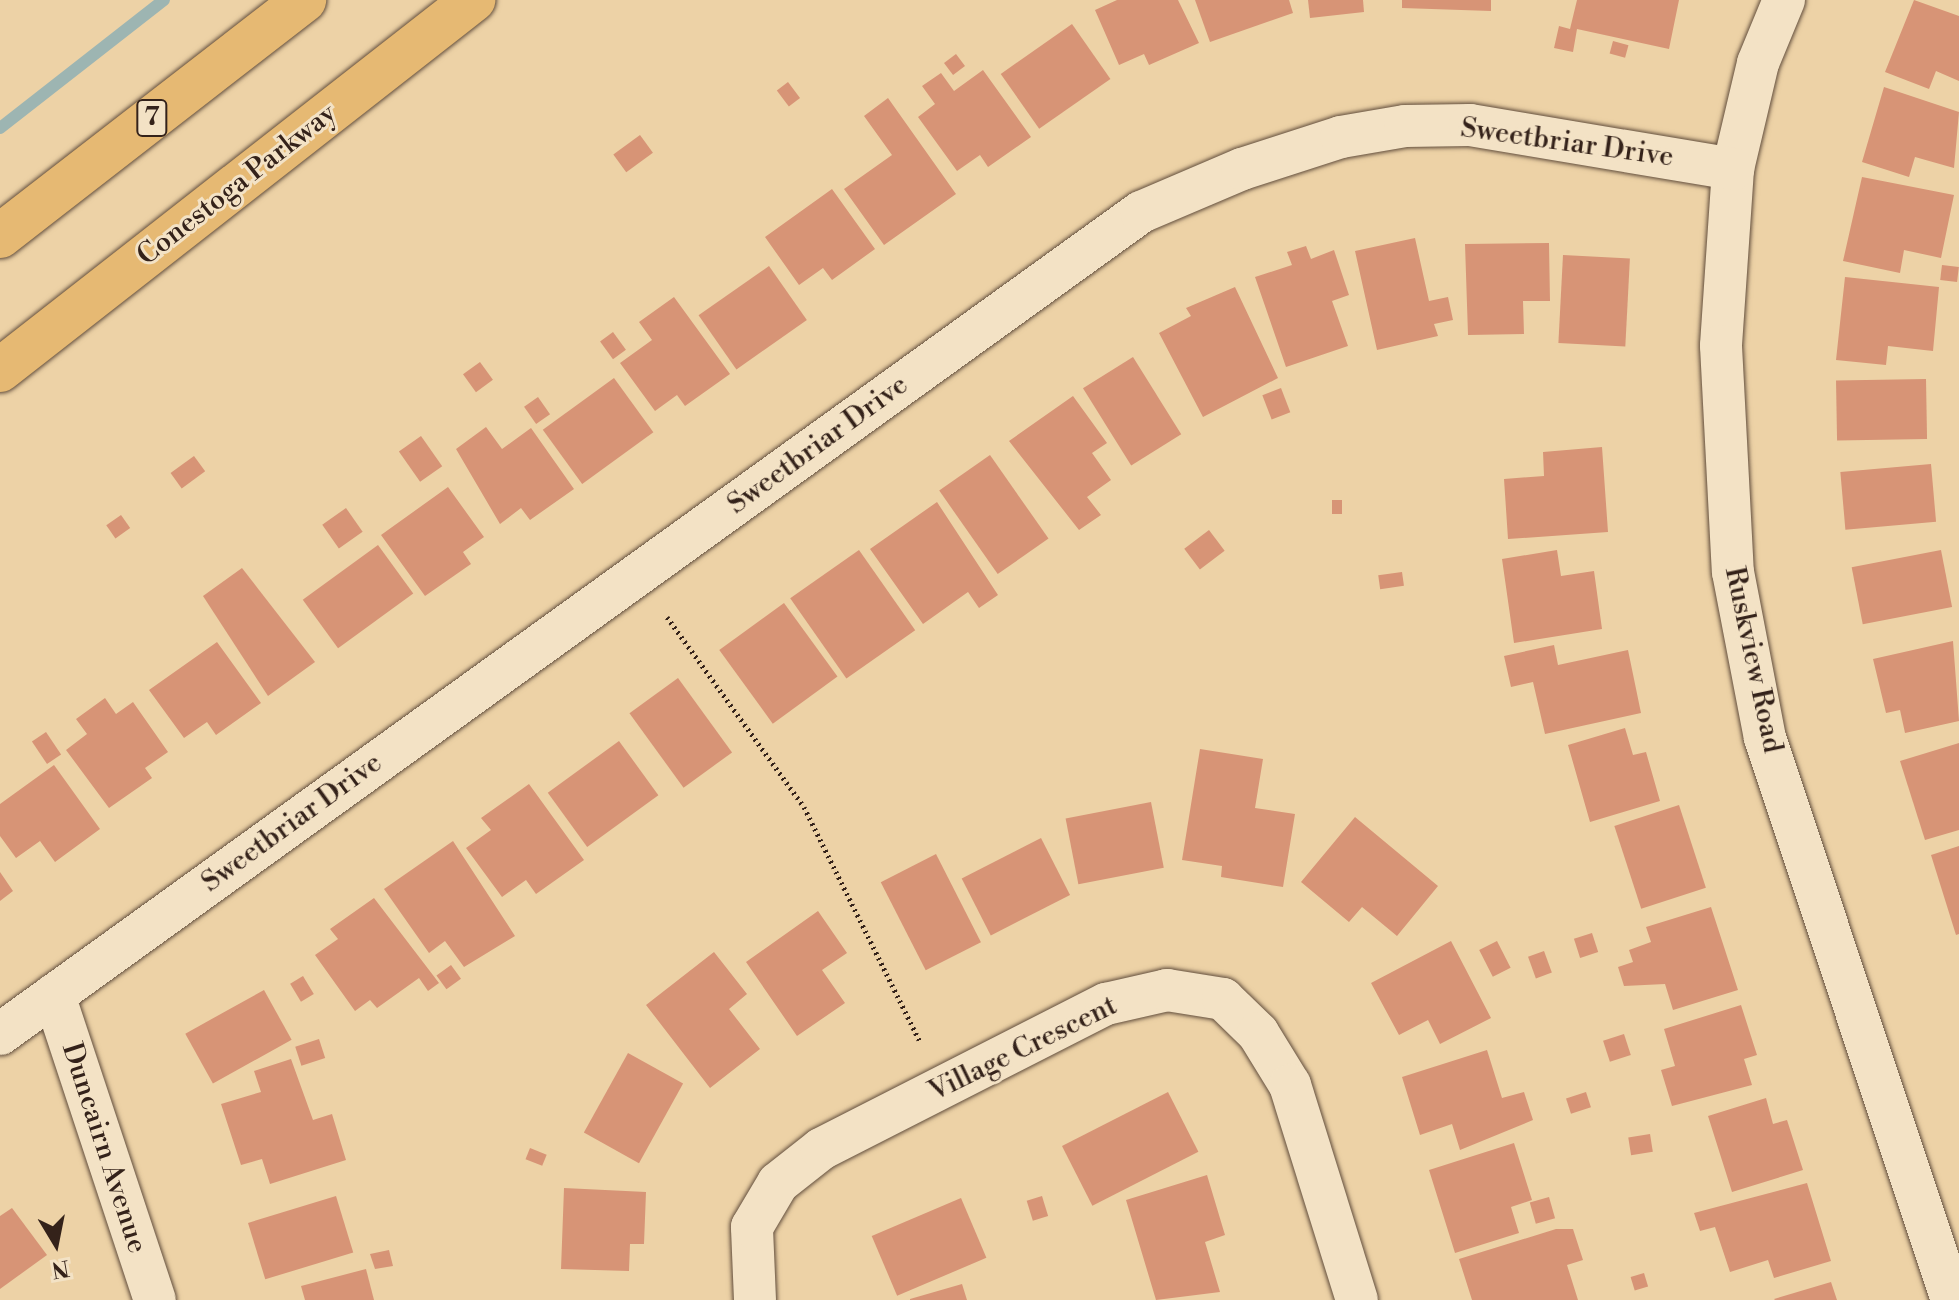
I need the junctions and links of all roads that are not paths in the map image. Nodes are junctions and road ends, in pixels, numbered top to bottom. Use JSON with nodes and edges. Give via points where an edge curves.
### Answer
{"nodes":[{"id":1,"x":304,"y":0,"type":"edge"},
{"id":2,"x":473,"y":0,"type":"edge"},
{"id":3,"x":1784,"y":0,"type":"edge"},
{"id":4,"x":1733,"y":169,"type":"junction"},
{"id":5,"x":0,"y":236,"type":"edge"},
{"id":6,"x":0,"y":370,"type":"edge"},
{"id":7,"x":54,"y":995,"type":"junction"},
{"id":8,"x":0,"y":1034,"type":"edge"},
{"id":9,"x":155,"y":1300,"type":"edge"},
{"id":10,"x":755,"y":1300,"type":"edge"},
{"id":11,"x":1357,"y":1300,"type":"edge"},
{"id":12,"x":1952,"y":1300,"type":"edge"}],
"edges":[{"from":1,"to":5,"type":"highway","number":"7"},
{"from":2,"to":6,"type":"highway","name":"Conestoga Parkway"},
{"from":3,"to":4,"type":"street","name":"Ruskview Road","via":[[1758,63]]},
{"from":4,"to":7,"type":"street","name":"Sweetbriar Drive","via":[[1470,125],[1405,126],[1341,137],[1242,169],[1141,212]]},
{"from":4,"to":12,"type":"street","name":"Ruskview Road","via":[[1721,346],[1722,471],[1765,738]]},
{"from":7,"to":8,"type":"street","name":"Sweetbriar Drive"},
{"from":7,"to":9,"type":"street","name":"Duncairn Avenue"},
{"from":10,"to":11,"type":"street","name":"Village Crescent","via":[[752,1227],[778,1183],[821,1149],[1106,1004],[1167,990],[1223,999],[1258,1033],[1290,1085]]}]}
